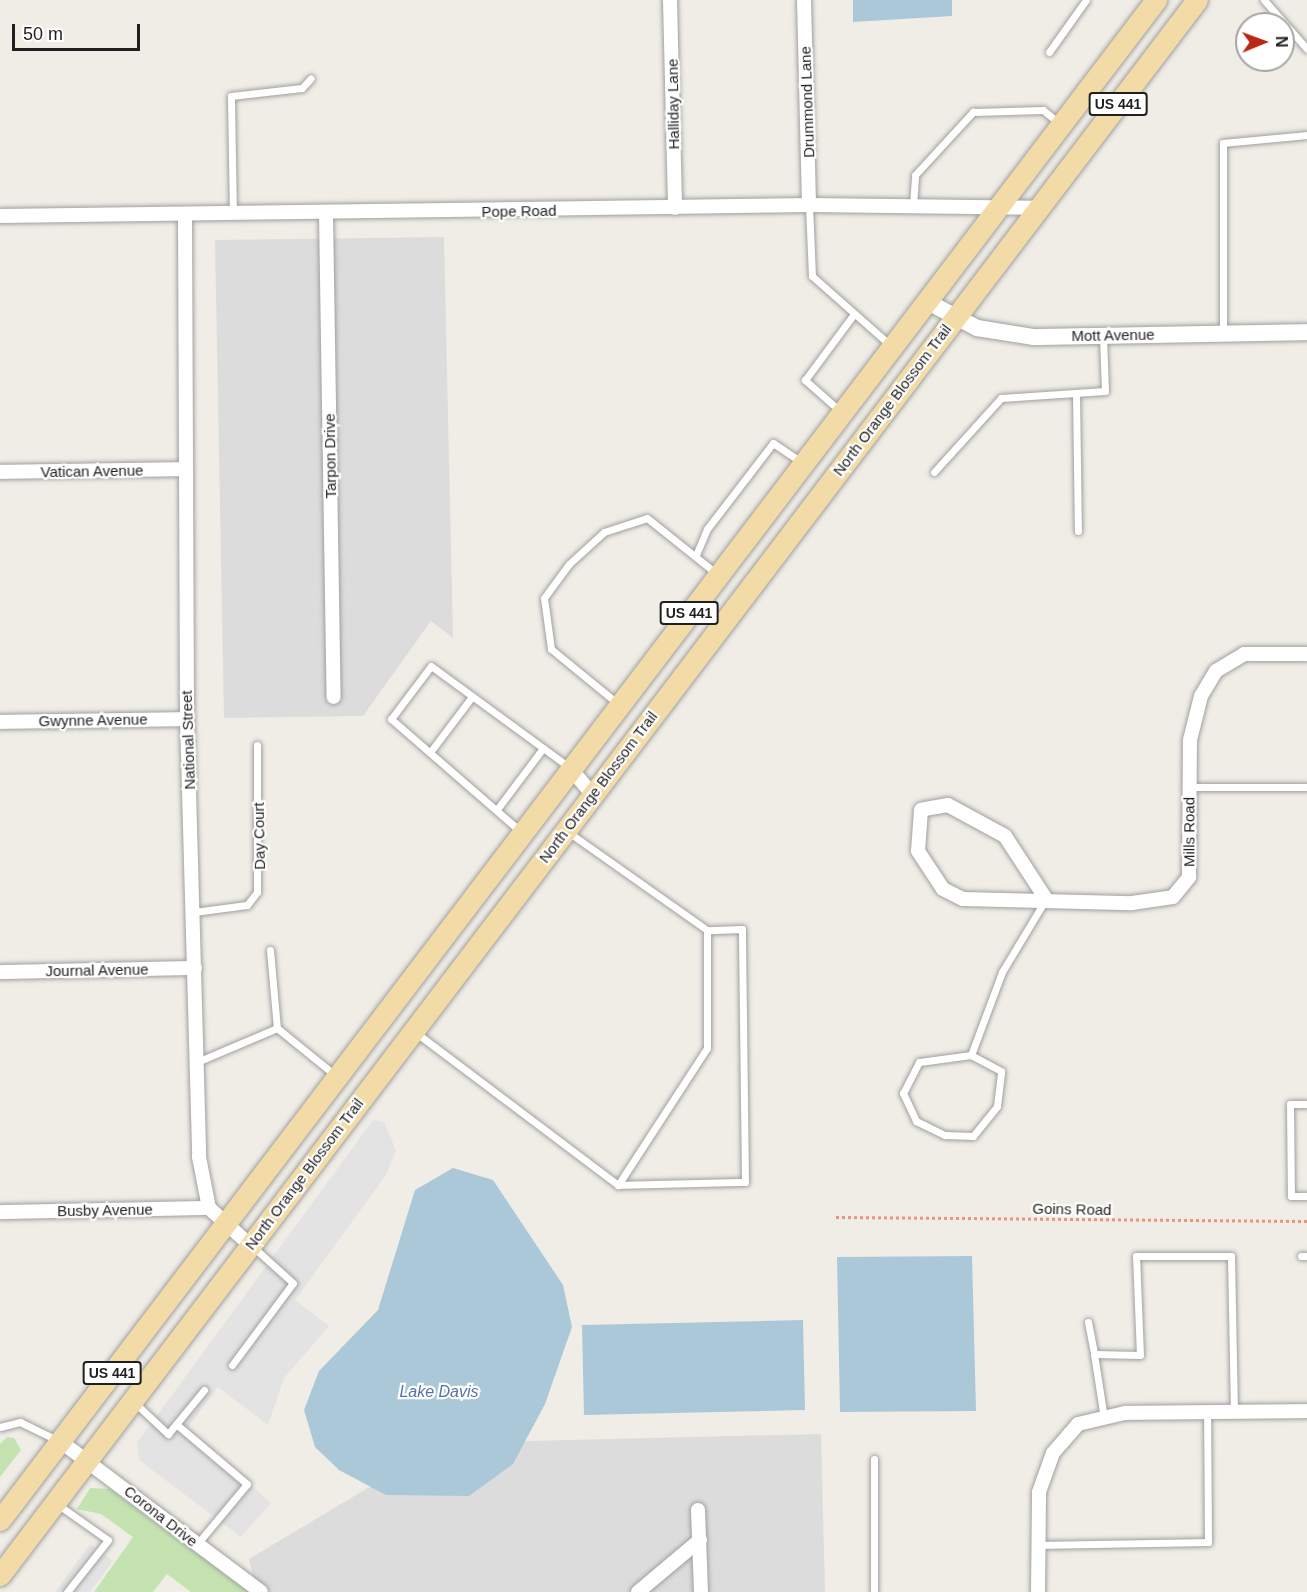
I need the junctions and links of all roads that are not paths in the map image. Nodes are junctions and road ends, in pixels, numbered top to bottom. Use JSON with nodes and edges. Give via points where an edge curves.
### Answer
{"nodes":[{"id":1,"x":670,"y":0,"type":"edge"},
{"id":2,"x":804,"y":0,"type":"edge"},
{"id":3,"x":1086,"y":0,"type":"edge"},
{"id":4,"x":1156,"y":0,"type":"edge"},
{"id":5,"x":1197,"y":0,"type":"edge"},
{"id":6,"x":1264,"y":0,"type":"edge"},
{"id":7,"x":1307,"y":49,"type":"edge"},
{"id":8,"x":1048,"y":52,"type":"dead end"},
{"id":9,"x":311,"y":78,"type":"dead end"},
{"id":10,"x":1061,"y":125,"type":"junction"},
{"id":11,"x":1307,"y":135,"type":"edge"},
{"id":12,"x":809,"y":205,"type":"junction"},
{"id":13,"x":913,"y":206,"type":"junction"},
{"id":14,"x":998,"y":207,"type":"junction"},
{"id":15,"x":675,"y":208,"type":"junction"},
{"id":16,"x":1039,"y":208,"type":"junction"},
{"id":17,"x":326,"y":214,"type":"junction"},
{"id":18,"x":185,"y":215,"type":"junction"},
{"id":19,"x":233,"y":215,"type":"junction"},
{"id":20,"x":0,"y":216,"type":"edge"},
{"id":21,"x":926,"y":301,"type":"junction"},
{"id":22,"x":854,"y":314,"type":"junction"},
{"id":23,"x":954,"y":319,"type":"junction"},
{"id":24,"x":1307,"y":332,"type":"edge"},
{"id":25,"x":1223,"y":333,"type":"junction"},
{"id":26,"x":1103,"y":336,"type":"junction"},
{"id":27,"x":891,"y":347,"type":"junction"},
{"id":28,"x":1076,"y":393,"type":"junction"},
{"id":29,"x":842,"y":413,"type":"junction"},
{"id":30,"x":803,"y":463,"type":"junction"},
{"id":31,"x":185,"y":469,"type":"junction"},
{"id":32,"x":0,"y":472,"type":"edge"},
{"id":33,"x":934,"y":472,"type":"dead end"},
{"id":34,"x":1078,"y":531,"type":"dead end"},
{"id":35,"x":696,"y":555,"type":"junction"},
{"id":36,"x":718,"y":575,"type":"junction"},
{"id":37,"x":1307,"y":654,"type":"edge"},
{"id":38,"x":334,"y":697,"type":"dead end"},
{"id":39,"x":471,"y":698,"type":"junction"},
{"id":40,"x":620,"y":704,"type":"junction"},
{"id":41,"x":187,"y":719,"type":"junction"},
{"id":42,"x":0,"y":722,"type":"edge"},
{"id":43,"x":257,"y":745,"type":"dead end"},
{"id":44,"x":543,"y":748,"type":"junction"},
{"id":45,"x":430,"y":751,"type":"junction"},
{"id":46,"x":571,"y":769,"type":"junction"},
{"id":47,"x":1189,"y":787,"type":"junction"},
{"id":48,"x":1307,"y":787,"type":"edge"},
{"id":49,"x":592,"y":794,"type":"junction"},
{"id":50,"x":498,"y":808,"type":"junction"},
{"id":51,"x":565,"y":830,"type":"junction"},
{"id":52,"x":522,"y":832,"type":"junction"},
{"id":53,"x":1046,"y":899,"type":"junction"},
{"id":54,"x":194,"y":912,"type":"junction"},
{"id":55,"x":706,"y":930,"type":"junction"},
{"id":56,"x":270,"y":950,"type":"dead end"},
{"id":57,"x":195,"y":968,"type":"junction"},
{"id":58,"x":0,"y":972,"type":"edge"},
{"id":59,"x":277,"y":1028,"type":"junction"},
{"id":60,"x":413,"y":1030,"type":"junction"},
{"id":61,"x":971,"y":1055,"type":"junction"},
{"id":62,"x":197,"y":1062,"type":"junction"},
{"id":63,"x":337,"y":1076,"type":"junction"},
{"id":64,"x":1307,"y":1104,"type":"edge"},
{"id":65,"x":618,"y":1185,"type":"junction"},
{"id":66,"x":1307,"y":1196,"type":"edge"},
{"id":67,"x":209,"y":1208,"type":"junction"},
{"id":68,"x":0,"y":1212,"type":"edge"},
{"id":69,"x":224,"y":1226,"type":"junction"},
{"id":70,"x":250,"y":1245,"type":"junction"},
{"id":71,"x":1088,"y":1322,"type":"dead end"},
{"id":72,"x":1094,"y":1354,"type":"junction"},
{"id":73,"x":232,"y":1365,"type":"dead end"},
{"id":74,"x":204,"y":1390,"type":"dead end"},
{"id":75,"x":132,"y":1401,"type":"junction"},
{"id":76,"x":1307,"y":1411,"type":"edge"},
{"id":77,"x":1207,"y":1412,"type":"junction"},
{"id":78,"x":1234,"y":1412,"type":"junction"},
{"id":79,"x":1104,"y":1418,"type":"junction"},
{"id":80,"x":176,"y":1424,"type":"junction"},
{"id":81,"x":0,"y":1427,"type":"edge"},
{"id":82,"x":60,"y":1441,"type":"junction"},
{"id":83,"x":874,"y":1459,"type":"dead end"},
{"id":84,"x":87,"y":1460,"type":"junction"},
{"id":85,"x":55,"y":1502,"type":"junction"},
{"id":86,"x":698,"y":1510,"type":"dead end"},
{"id":87,"x":0,"y":1520,"type":"edge"},
{"id":88,"x":699,"y":1540,"type":"junction"},
{"id":89,"x":197,"y":1544,"type":"junction"},
{"id":90,"x":1039,"y":1545,"type":"junction"},
{"id":91,"x":0,"y":1575,"type":"edge"},
{"id":92,"x":67,"y":1592,"type":"edge"},
{"id":93,"x":261,"y":1592,"type":"edge"},
{"id":94,"x":638,"y":1592,"type":"edge"},
{"id":95,"x":701,"y":1592,"type":"edge"},
{"id":96,"x":874,"y":1592,"type":"edge"},
{"id":97,"x":1038,"y":1592,"type":"edge"}],
"edges":[{"from":1,"to":15,"type":"street","name":"Halliday Lane"},
{"from":2,"to":12,"type":"street","name":"Drummond Lane"},
{"from":3,"to":8,"type":"lane"},
{"from":4,"to":10,"type":"main road","number":"US 441"},
{"from":5,"to":16,"type":"main road","name":"North Orange Blossom Trail","number":"US 441"},
{"from":6,"to":7,"type":"lane"},
{"from":9,"to":19,"type":"lane","via":[[302,88],[231,96]]},
{"from":10,"to":13,"type":"lane","via":[[1043,110],[973,112],[915,176]]},
{"from":10,"to":14,"type":"main road","number":"US 441"},
{"from":11,"to":25,"type":"lane","via":[[1223,143]]},
{"from":12,"to":13,"type":"street","name":"Pope Road"},
{"from":12,"to":15,"type":"street","name":"Pope Road"},
{"from":12,"to":22,"type":"lane","via":[[812,276]]},
{"from":13,"to":14,"type":"street","name":"Pope Road"},
{"from":14,"to":16,"type":"street","name":"Pope Road"},
{"from":14,"to":21,"type":"main road","number":"US 441"},
{"from":15,"to":17,"type":"street","name":"Pope Road"},
{"from":16,"to":23,"type":"main road","name":"North Orange Blossom Trail","number":"US 441"},
{"from":17,"to":19,"type":"street","name":"Pope Road"},
{"from":17,"to":38,"type":"street","name":"Tarpon Drive"},
{"from":18,"to":19,"type":"street","name":"Pope Road"},
{"from":18,"to":20,"type":"street","name":"Pope Road"},
{"from":18,"to":31,"type":"street","name":"National Street"},
{"from":21,"to":23,"type":"street","name":"Mott Avenue"},
{"from":21,"to":27,"type":"main road","number":"US 441"},
{"from":22,"to":27,"type":"lane"},
{"from":22,"to":29,"type":"lane","via":[[805,381]]},
{"from":23,"to":26,"type":"street","name":"Mott Avenue","via":[[1006,334]]},
{"from":23,"to":49,"type":"main road","name":"North Orange Blossom Trail","number":"US 441"},
{"from":24,"to":25,"type":"street","name":"Mott Avenue"},
{"from":25,"to":26,"type":"street","name":"Mott Avenue"},
{"from":26,"to":28,"type":"lane","via":[[1105,391]]},
{"from":27,"to":29,"type":"main road","number":"US 441"},
{"from":28,"to":33,"type":"lane","via":[[1001,398]]},
{"from":28,"to":34,"type":"lane"},
{"from":29,"to":30,"type":"main road","number":"US 441"},
{"from":30,"to":35,"type":"lane","via":[[773,443],[707,529]]},
{"from":30,"to":36,"type":"main road","number":"US 441"},
{"from":31,"to":32,"type":"street","name":"Vatican Avenue"},
{"from":31,"to":41,"type":"street","name":"National Street"},
{"from":35,"to":36,"type":"lane"},
{"from":35,"to":40,"type":"lane","via":[[656,520],[633,520],[604,532],[569,564],[544,598],[551,649]]},
{"from":36,"to":40,"type":"main road","number":"US 441"},
{"from":37,"to":47,"type":"street","name":"Mills Road","via":[[1244,654],[1216,671],[1201,696],[1190,740]]},
{"from":39,"to":44,"type":"lane"},
{"from":39,"to":45,"type":"lane"},
{"from":39,"to":45,"type":"lane","via":[[431,666],[391,719]]},
{"from":40,"to":46,"type":"main road","number":"US 441"},
{"from":41,"to":42,"type":"street","name":"Gwynne Avenue"},
{"from":41,"to":54,"type":"street","name":"National Street"},
{"from":43,"to":54,"type":"lane","name":"Day Court","via":[[257,892],[247,905]]},
{"from":44,"to":46,"type":"lane"},
{"from":44,"to":50,"type":"lane"},
{"from":45,"to":50,"type":"lane"},
{"from":46,"to":49,"type":"street"},
{"from":46,"to":52,"type":"main road","number":"US 441"},
{"from":47,"to":48,"type":"lane"},
{"from":47,"to":53,"type":"street","name":"Mills Road","via":[[1189,877],[1173,897],[1132,903]]},
{"from":49,"to":51,"type":"main road","name":"North Orange Blossom Trail","number":"US 441"},
{"from":50,"to":52,"type":"lane"},
{"from":51,"to":55,"type":"lane"},
{"from":51,"to":60,"type":"main road","name":"North Orange Blossom Trail","number":"US 441"},
{"from":52,"to":63,"type":"main road","number":"US 441"},
{"from":53,"to":53,"type":"street","name":"Mills Road","via":[[963,899],[943,888],[918,851],[921,810],[948,805],[1005,836]]},
{"from":53,"to":61,"type":"lane","via":[[1002,972]]},
{"from":54,"to":57,"type":"street","name":"National Street"},
{"from":55,"to":65,"type":"lane","via":[[707,1048]]},
{"from":55,"to":65,"type":"lane","via":[[742,929],[745,1182]]},
{"from":56,"to":59,"type":"lane"},
{"from":57,"to":58,"type":"street","name":"Journal Avenue"},
{"from":57,"to":62,"type":"street","name":"National Street"},
{"from":59,"to":62,"type":"lane"},
{"from":59,"to":63,"type":"lane"},
{"from":60,"to":65,"type":"lane"},
{"from":60,"to":70,"type":"main road","name":"North Orange Blossom Trail","number":"US 441"},
{"from":61,"to":61,"type":"lane","via":[[1001,1071],[997,1106],[973,1136],[945,1135],[916,1121],[903,1093],[919,1062]]},
{"from":62,"to":67,"type":"street","name":"National Street","via":[[199,1157]]},
{"from":63,"to":69,"type":"main road","number":"US 441"},
{"from":64,"to":66,"type":"lane","via":[[1290,1104],[1291,1196]]},
{"from":67,"to":68,"type":"street","name":"Busby Avenue"},
{"from":67,"to":69,"type":"street","name":"National Street"},
{"from":69,"to":70,"type":"street","name":"National Street"},
{"from":69,"to":82,"type":"main road","number":"US 441"},
{"from":70,"to":73,"type":"lane","via":[[292,1283]]},
{"from":70,"to":75,"type":"main road","name":"North Orange Blossom Trail","number":"US 441"},
{"from":71,"to":72,"type":"lane"},
{"from":72,"to":78,"type":"lane","via":[[1140,1355],[1136,1256],[1231,1256]]},
{"from":72,"to":79,"type":"lane"},
{"from":74,"to":80,"type":"lane"},
{"from":75,"to":80,"type":"lane","via":[[168,1434]]},
{"from":75,"to":84,"type":"main road","name":"North Orange Blossom Trail","number":"US 441"},
{"from":76,"to":78,"type":"street"},
{"from":77,"to":78,"type":"street"},
{"from":77,"to":79,"type":"street"},
{"from":77,"to":90,"type":"lane","via":[[1208,1542]]},
{"from":79,"to":90,"type":"street","via":[[1077,1424],[1053,1453],[1039,1492]]},
{"from":80,"to":89,"type":"lane","via":[[247,1484]]},
{"from":81,"to":82,"type":"lane","via":[[20,1422]]},
{"from":82,"to":84,"type":"street","name":"Corona Drive"},
{"from":82,"to":87,"type":"main road","number":"US 441"},
{"from":83,"to":96,"type":"lane"},
{"from":84,"to":85,"type":"main road","name":"North Orange Blossom Trail","number":"US 441"},
{"from":84,"to":89,"type":"street","name":"Corona Drive"},
{"from":85,"to":91,"type":"main road","name":"North Orange Blossom Trail","number":"US 441"},
{"from":85,"to":92,"type":"lane","via":[[108,1540]]},
{"from":86,"to":88,"type":"street"},
{"from":88,"to":94,"type":"street"},
{"from":88,"to":95,"type":"street"},
{"from":89,"to":93,"type":"street","name":"Corona Drive"},
{"from":90,"to":97,"type":"street"}]}
